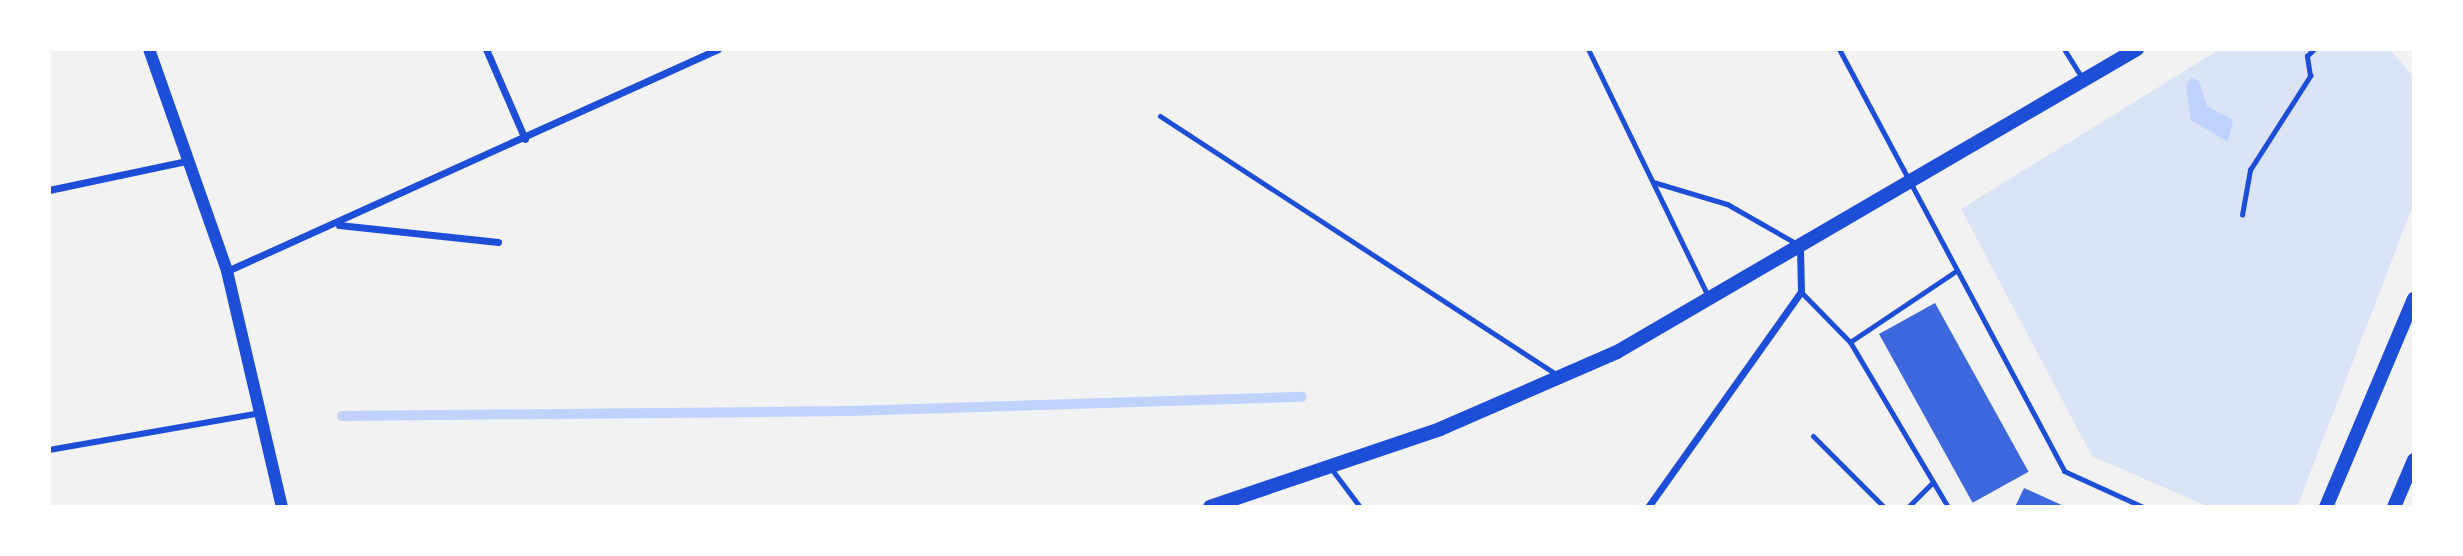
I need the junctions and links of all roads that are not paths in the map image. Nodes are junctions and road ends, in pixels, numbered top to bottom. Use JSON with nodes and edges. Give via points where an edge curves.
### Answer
{"nodes":[{"id":1,"x":149,"y":49,"type":"edge"},
{"id":2,"x":486,"y":49,"type":"edge"},
{"id":3,"x":718,"y":49,"type":"edge"},
{"id":4,"x":1588,"y":49,"type":"edge"},
{"id":5,"x":1839,"y":49,"type":"edge"},
{"id":6,"x":2064,"y":49,"type":"edge"},
{"id":7,"x":2137,"y":49,"type":"edge"},
{"id":8,"x":2084,"y":81,"type":"junction"},
{"id":9,"x":1160,"y":116,"type":"dead end"},
{"id":10,"x":525,"y":139,"type":"junction"},
{"id":11,"x":187,"y":161,"type":"junction"},
{"id":12,"x":1653,"y":182,"type":"junction"},
{"id":13,"x":1911,"y":184,"type":"junction"},
{"id":14,"x":49,"y":190,"type":"edge"},
{"id":15,"x":338,"y":225,"type":"junction"},
{"id":16,"x":498,"y":242,"type":"dead end"},
{"id":17,"x":1800,"y":246,"type":"junction"},
{"id":18,"x":227,"y":271,"type":"junction"},
{"id":19,"x":1956,"y":271,"type":"junction"},
{"id":20,"x":1801,"y":292,"type":"junction"},
{"id":21,"x":1710,"y":298,"type":"junction"},
{"id":22,"x":2414,"y":299,"type":"edge"},
{"id":23,"x":1850,"y":342,"type":"junction"},
{"id":24,"x":1560,"y":377,"type":"junction"},
{"id":25,"x":261,"y":413,"type":"junction"},
{"id":26,"x":1813,"y":436,"type":"dead end"},
{"id":27,"x":49,"y":450,"type":"edge"},
{"id":28,"x":2414,"y":460,"type":"edge"},
{"id":29,"x":1330,"y":467,"type":"junction"},
{"id":30,"x":1933,"y":482,"type":"junction"},
{"id":31,"x":282,"y":507,"type":"edge"},
{"id":32,"x":1210,"y":507,"type":"edge"},
{"id":33,"x":1360,"y":507,"type":"edge"},
{"id":34,"x":1648,"y":507,"type":"edge"},
{"id":35,"x":1884,"y":507,"type":"edge"},
{"id":36,"x":1908,"y":507,"type":"edge"},
{"id":37,"x":1948,"y":507,"type":"edge"},
{"id":38,"x":2143,"y":507,"type":"edge"},
{"id":39,"x":2326,"y":507,"type":"edge"},
{"id":40,"x":2394,"y":507,"type":"edge"}],
"edges":[{"from":1,"to":11,"type":"street"},
{"from":2,"to":10,"type":"street"},
{"from":3,"to":10,"type":"street"},
{"from":4,"to":12,"type":"lane"},
{"from":5,"to":13,"type":"lane"},
{"from":6,"to":8,"type":"lane"},
{"from":7,"to":8,"type":"main road"},
{"from":8,"to":13,"type":"main road"},
{"from":9,"to":24,"type":"lane"},
{"from":10,"to":15,"type":"street"},
{"from":11,"to":14,"type":"street"},
{"from":11,"to":18,"type":"street"},
{"from":12,"to":17,"type":"lane","via":[[1727,204]]},
{"from":12,"to":21,"type":"lane"},
{"from":13,"to":17,"type":"main road"},
{"from":13,"to":19,"type":"lane"},
{"from":15,"to":16,"type":"street"},
{"from":15,"to":18,"type":"street"},
{"from":17,"to":20,"type":"street"},
{"from":17,"to":21,"type":"main road"},
{"from":18,"to":25,"type":"street"},
{"from":19,"to":23,"type":"lane"},
{"from":19,"to":38,"type":"lane","via":[[2064,471]]},
{"from":20,"to":23,"type":"lane"},
{"from":20,"to":34,"type":"street"},
{"from":21,"to":24,"type":"main road"},
{"from":22,"to":39,"type":"main road"},
{"from":23,"to":30,"type":"lane"},
{"from":24,"to":29,"type":"main road","via":[[1440,429]]},
{"from":25,"to":27,"type":"street"},
{"from":25,"to":31,"type":"street"},
{"from":26,"to":35,"type":"lane"},
{"from":28,"to":40,"type":"main road"},
{"from":29,"to":32,"type":"main road"},
{"from":29,"to":33,"type":"lane"},
{"from":30,"to":36,"type":"lane"},
{"from":30,"to":37,"type":"lane"}]}
